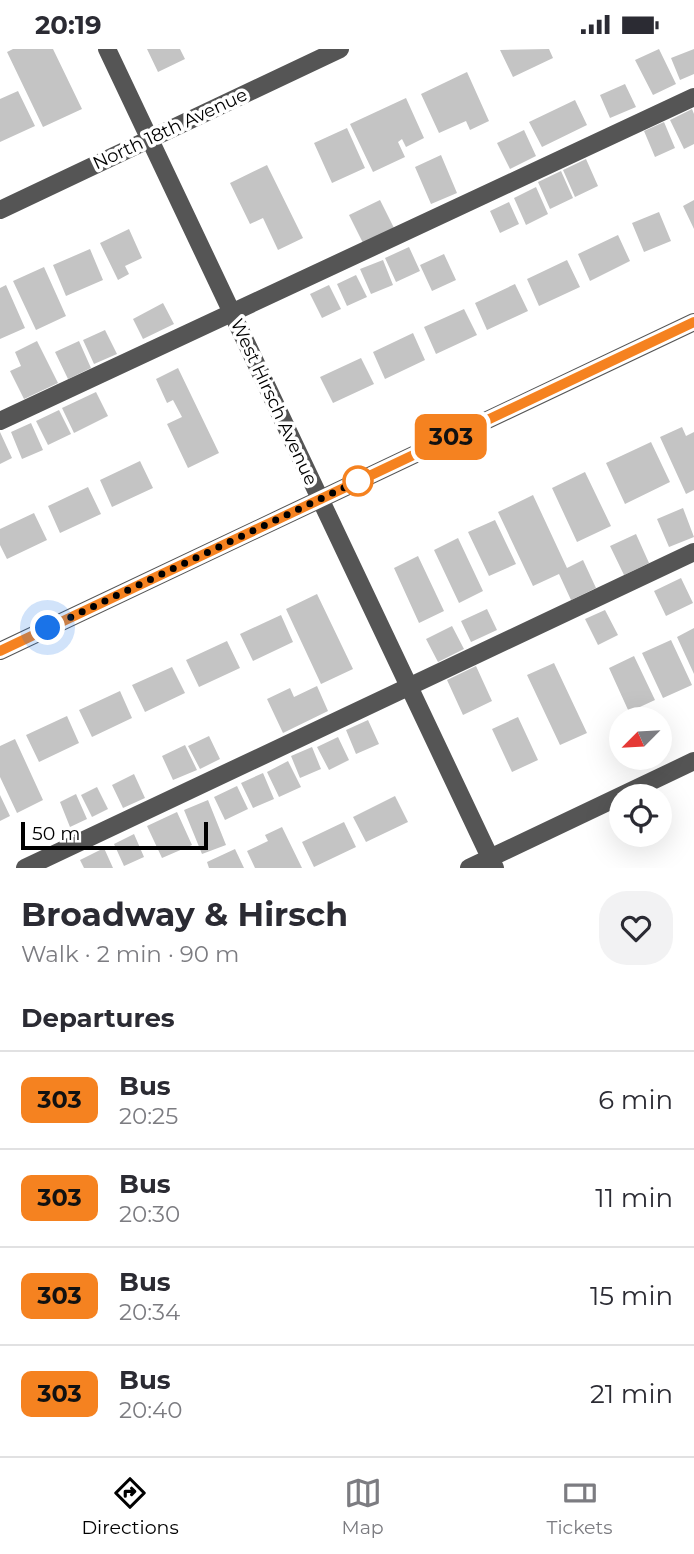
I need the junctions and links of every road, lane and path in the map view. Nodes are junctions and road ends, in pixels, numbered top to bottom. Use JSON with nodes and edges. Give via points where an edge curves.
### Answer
{"nodes":[{"id":1,"x":107,"y":49,"type":"edge"},
{"id":2,"x":340,"y":49,"type":"edge"},
{"id":3,"x":694,"y":97,"type":"edge"},
{"id":4,"x":150,"y":138,"type":"junction"},
{"id":5,"x":0,"y":210,"type":"edge"},
{"id":6,"x":232,"y":312,"type":"junction"},
{"id":7,"x":694,"y":322,"type":"edge"},
{"id":8,"x":0,"y":421,"type":"edge"},
{"id":9,"x":320,"y":499,"type":"junction"},
{"id":10,"x":694,"y":552,"type":"edge"},
{"id":11,"x":0,"y":651,"type":"edge"},
{"id":12,"x":409,"y":686,"type":"junction"},
{"id":13,"x":694,"y":761,"type":"edge"},
{"id":14,"x":493,"y":863,"type":"edge"},
{"id":15,"x":24,"y":868,"type":"edge"},
{"id":16,"x":469,"y":868,"type":"edge"}],
"edges":[{"from":1,"to":4,"type":"street","name":"West Hirsch Avenue"},
{"from":2,"to":4,"type":"street","name":"North 18th Avenue"},
{"from":3,"to":6,"type":"street"},
{"from":4,"to":5,"type":"street","name":"North 18th Avenue"},
{"from":4,"to":6,"type":"street","name":"West Hirsch Avenue"},
{"from":6,"to":8,"type":"street"},
{"from":6,"to":9,"type":"street","name":"West Hirsch Avenue"},
{"from":7,"to":9,"type":"street"},
{"from":9,"to":11,"type":"street"},
{"from":9,"to":12,"type":"street","name":"West Hirsch Avenue"},
{"from":10,"to":12,"type":"street"},
{"from":12,"to":14,"type":"street","name":"West Hirsch Avenue"},
{"from":12,"to":15,"type":"street"},
{"from":13,"to":14,"type":"street"},
{"from":14,"to":16,"type":"street"}]}
